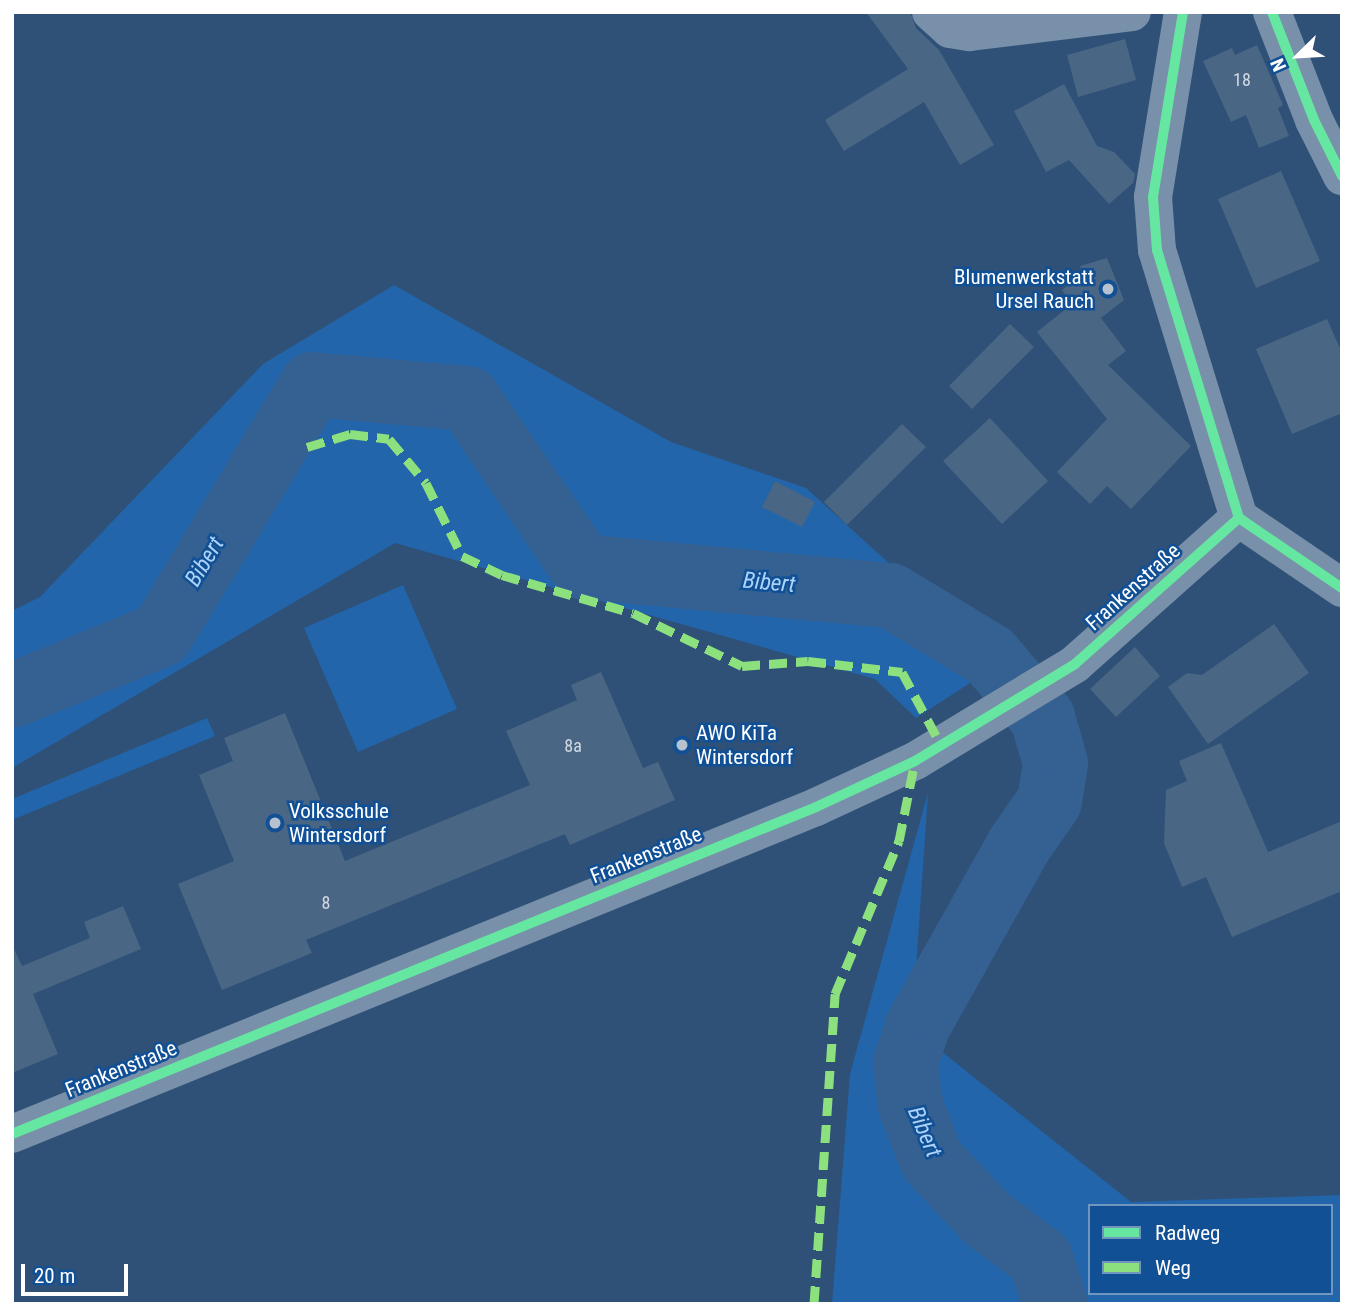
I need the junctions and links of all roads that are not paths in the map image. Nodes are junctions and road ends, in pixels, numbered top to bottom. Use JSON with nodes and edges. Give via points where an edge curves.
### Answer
{"nodes":[{"id":1,"x":931,"y":12,"type":"edge"},
{"id":2,"x":1132,"y":12,"type":"edge"},
{"id":3,"x":1183,"y":12,"type":"edge"},
{"id":4,"x":1272,"y":12,"type":"edge"},
{"id":5,"x":1342,"y":176,"type":"edge"},
{"id":6,"x":1239,"y":518,"type":"junction"},
{"id":7,"x":1342,"y":588,"type":"edge"},
{"id":8,"x":12,"y":1134,"type":"edge"}],
"edges":[{"from":1,"to":2,"type":"street","via":[[950,29],[970,32]]},
{"from":3,"to":6,"type":"street","via":[[1153,197],[1157,250]]},
{"from":4,"to":5,"type":"street"},
{"from":6,"to":7,"type":"street"},
{"from":6,"to":8,"type":"street","name":"Frankenstraße","via":[[1075,664],[962,735],[816,807]]}]}
